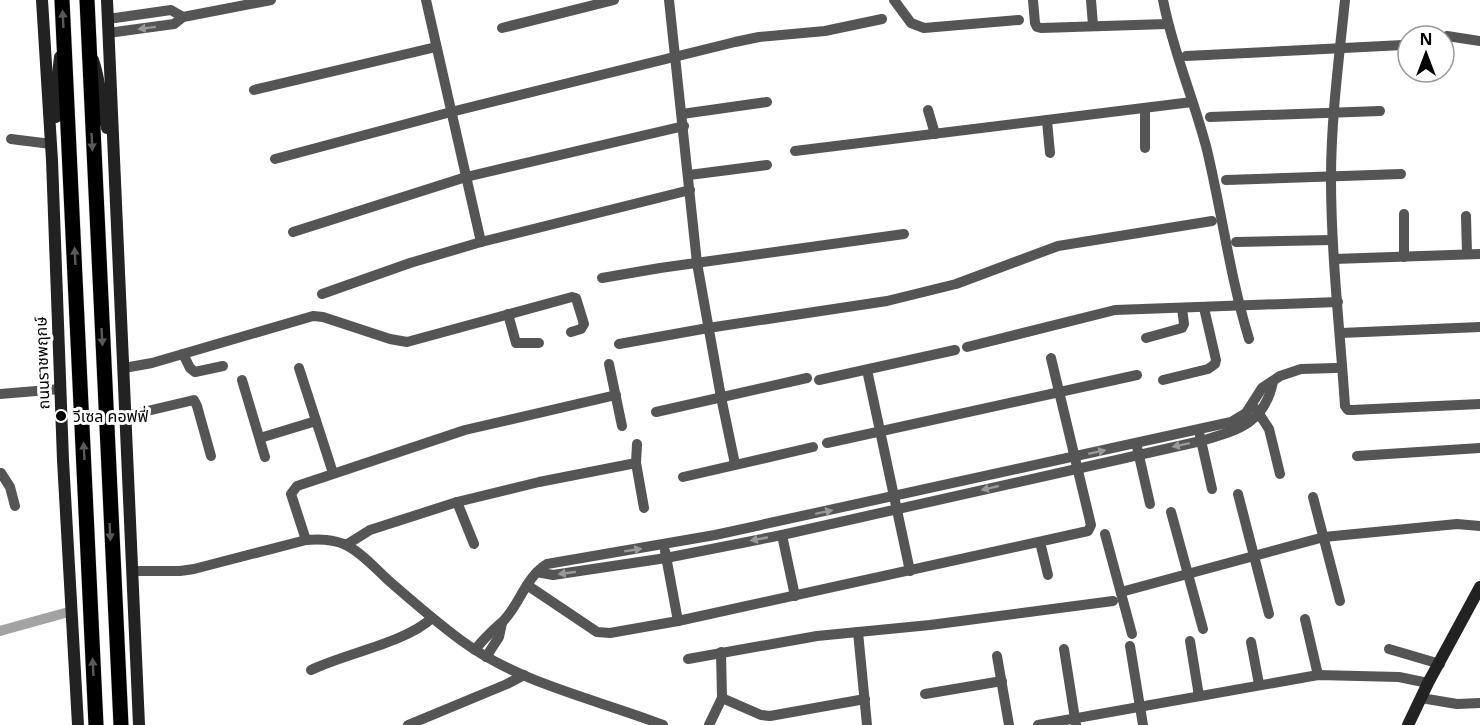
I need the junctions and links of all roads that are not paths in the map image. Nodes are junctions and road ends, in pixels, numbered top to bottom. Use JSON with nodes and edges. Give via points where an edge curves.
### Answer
{"nodes":[{"id":1,"x":42,"y":0,"type":"edge"},
{"id":2,"x":62,"y":0,"type":"edge"},
{"id":3,"x":87,"y":0,"type":"edge"},
{"id":4,"x":107,"y":0,"type":"edge"},
{"id":5,"x":271,"y":0,"type":"edge"},
{"id":6,"x":426,"y":0,"type":"edge"},
{"id":7,"x":614,"y":0,"type":"edge"},
{"id":8,"x":669,"y":0,"type":"edge"},
{"id":9,"x":894,"y":0,"type":"edge"},
{"id":10,"x":1033,"y":0,"type":"edge"},
{"id":11,"x":1090,"y":0,"type":"edge"},
{"id":12,"x":1163,"y":0,"type":"edge"},
{"id":13,"x":1346,"y":0,"type":"edge"},
{"id":14,"x":183,"y":17,"type":"junction"},
{"id":15,"x":108,"y":19,"type":"junction"},
{"id":16,"x":882,"y":19,"type":"dead end"},
{"id":17,"x":1019,"y":20,"type":"dead end"},
{"id":18,"x":1167,"y":24,"type":"junction"},
{"id":19,"x":1093,"y":25,"type":"junction"},
{"id":20,"x":502,"y":28,"type":"dead end"},
{"id":21,"x":108,"y":33,"type":"junction"},
{"id":22,"x":1456,"y":37,"type":"edge"},
{"id":23,"x":1480,"y":41,"type":"edge"},
{"id":24,"x":64,"y":44,"type":"junction"},
{"id":25,"x":1396,"y":45,"type":"edge"},
{"id":26,"x":436,"y":47,"type":"junction"},
{"id":27,"x":1340,"y":49,"type":"junction"},
{"id":28,"x":90,"y":51,"type":"junction"},
{"id":29,"x":676,"y":56,"type":"junction"},
{"id":30,"x":1185,"y":56,"type":"dead end"},
{"id":31,"x":254,"y":90,"type":"dead end"},
{"id":32,"x":767,"y":102,"type":"dead end"},
{"id":33,"x":1192,"y":102,"type":"junction"},
{"id":34,"x":928,"y":110,"type":"dead end"},
{"id":35,"x":1145,"y":110,"type":"junction"},
{"id":36,"x":1380,"y":111,"type":"dead end"},
{"id":37,"x":451,"y":112,"type":"junction"},
{"id":38,"x":1334,"y":112,"type":"junction"},
{"id":39,"x":682,"y":114,"type":"junction"},
{"id":40,"x":1210,"y":117,"type":"dead end"},
{"id":41,"x":1047,"y":121,"type":"junction"},
{"id":42,"x":684,"y":126,"type":"junction"},
{"id":43,"x":935,"y":134,"type":"junction"},
{"id":44,"x":11,"y":139,"type":"dead end"},
{"id":45,"x":113,"y":142,"type":"junction"},
{"id":46,"x":51,"y":144,"type":"junction"},
{"id":47,"x":1145,"y":148,"type":"dead end"},
{"id":48,"x":795,"y":151,"type":"dead end"},
{"id":49,"x":1050,"y":153,"type":"dead end"},
{"id":50,"x":275,"y":159,"type":"dead end"},
{"id":51,"x":52,"y":160,"type":"junction"},
{"id":52,"x":767,"y":165,"type":"dead end"},
{"id":53,"x":1401,"y":174,"type":"dead end"},
{"id":54,"x":688,"y":176,"type":"junction"},
{"id":55,"x":1331,"y":176,"type":"junction"},
{"id":56,"x":466,"y":177,"type":"junction"},
{"id":57,"x":1226,"y":180,"type":"dead end"},
{"id":58,"x":690,"y":190,"type":"junction"},
{"id":59,"x":1404,"y":214,"type":"dead end"},
{"id":60,"x":1466,"y":216,"type":"dead end"},
{"id":61,"x":1212,"y":221,"type":"dead end"},
{"id":62,"x":293,"y":232,"type":"dead end"},
{"id":63,"x":904,"y":234,"type":"dead end"},
{"id":64,"x":1332,"y":240,"type":"junction"},
{"id":65,"x":481,"y":242,"type":"junction"},
{"id":66,"x":1236,"y":243,"type":"dead end"},
{"id":67,"x":1467,"y":254,"type":"junction"},
{"id":68,"x":1480,"y":254,"type":"edge"},
{"id":69,"x":1404,"y":257,"type":"junction"},
{"id":70,"x":1334,"y":260,"type":"junction"},
{"id":71,"x":697,"y":263,"type":"junction"},
{"id":72,"x":602,"y":278,"type":"dead end"},
{"id":73,"x":322,"y":294,"type":"dead end"},
{"id":74,"x":1338,"y":302,"type":"junction"},
{"id":75,"x":1239,"y":307,"type":"junction"},
{"id":76,"x":1182,"y":308,"type":"junction"},
{"id":77,"x":1204,"y":308,"type":"junction"},
{"id":78,"x":508,"y":314,"type":"junction"},
{"id":79,"x":1480,"y":327,"type":"edge"},
{"id":80,"x":708,"y":328,"type":"junction"},
{"id":81,"x":572,"y":332,"type":"dead end"},
{"id":82,"x":1341,"y":333,"type":"junction"},
{"id":83,"x":1146,"y":338,"type":"dead end"},
{"id":84,"x":1250,"y":339,"type":"dead end"},
{"id":85,"x":539,"y":343,"type":"dead end"},
{"id":86,"x":619,"y":344,"type":"dead end"},
{"id":87,"x":967,"y":346,"type":"dead end"},
{"id":88,"x":955,"y":350,"type":"dead end"},
{"id":89,"x":183,"y":354,"type":"junction"},
{"id":90,"x":1051,"y":358,"type":"dead end"},
{"id":91,"x":609,"y":364,"type":"dead end"},
{"id":92,"x":223,"y":366,"type":"dead end"},
{"id":93,"x":299,"y":368,"type":"dead end"},
{"id":94,"x":124,"y":369,"type":"junction"},
{"id":95,"x":1336,"y":369,"type":"dead end"},
{"id":96,"x":867,"y":370,"type":"junction"},
{"id":97,"x":1137,"y":375,"type":"dead end"},
{"id":98,"x":807,"y":378,"type":"dead end"},
{"id":99,"x":242,"y":380,"type":"dead end"},
{"id":100,"x":819,"y":380,"type":"dead end"},
{"id":101,"x":1163,"y":380,"type":"dead end"},
{"id":102,"x":60,"y":389,"type":"junction"},
{"id":103,"x":1060,"y":393,"type":"junction"},
{"id":104,"x":0,"y":394,"type":"edge"},
{"id":105,"x":616,"y":395,"type":"junction"},
{"id":106,"x":721,"y":397,"type":"junction"},
{"id":107,"x":1480,"y":404,"type":"edge"},
{"id":108,"x":1255,"y":408,"type":"junction"},
{"id":109,"x":656,"y":412,"type":"dead end"},
{"id":110,"x":126,"y":416,"type":"junction"},
{"id":111,"x":316,"y":421,"type":"junction"},
{"id":112,"x":622,"y":426,"type":"dead end"},
{"id":113,"x":879,"y":432,"type":"junction"},
{"id":114,"x":1200,"y":435,"type":"junction"},
{"id":115,"x":260,"y":438,"type":"junction"},
{"id":116,"x":827,"y":443,"type":"dead end"},
{"id":117,"x":637,"y":444,"type":"dead end"},
{"id":118,"x":813,"y":447,"type":"dead end"},
{"id":119,"x":1480,"y":448,"type":"edge"},
{"id":120,"x":1138,"y":449,"type":"junction"},
{"id":121,"x":211,"y":456,"type":"dead end"},
{"id":122,"x":1357,"y":456,"type":"dead end"},
{"id":123,"x":265,"y":457,"type":"dead end"},
{"id":124,"x":1075,"y":457,"type":"junction"},
{"id":125,"x":636,"y":463,"type":"junction"},
{"id":126,"x":735,"y":464,"type":"junction"},
{"id":127,"x":1078,"y":468,"type":"junction"},
{"id":128,"x":0,"y":472,"type":"edge"},
{"id":129,"x":333,"y":472,"type":"junction"},
{"id":130,"x":1280,"y":474,"type":"dead end"},
{"id":131,"x":683,"y":477,"type":"dead end"},
{"id":132,"x":1212,"y":489,"type":"dead end"},
{"id":133,"x":1238,"y":494,"type":"dead end"},
{"id":134,"x":894,"y":497,"type":"junction"},
{"id":135,"x":1313,"y":497,"type":"dead end"},
{"id":136,"x":457,"y":502,"type":"junction"},
{"id":137,"x":1150,"y":504,"type":"dead end"},
{"id":138,"x":15,"y":506,"type":"dead end"},
{"id":139,"x":644,"y":508,"type":"dead end"},
{"id":140,"x":896,"y":509,"type":"junction"},
{"id":141,"x":1171,"y":512,"type":"dead end"},
{"id":142,"x":1480,"y":526,"type":"edge"},
{"id":143,"x":1105,"y":534,"type":"dead end"},
{"id":144,"x":782,"y":535,"type":"junction"},
{"id":145,"x":1324,"y":537,"type":"junction"},
{"id":146,"x":306,"y":540,"type":"junction"},
{"id":147,"x":1040,"y":542,"type":"junction"},
{"id":148,"x":474,"y":544,"type":"dead end"},
{"id":149,"x":346,"y":545,"type":"junction"},
{"id":150,"x":664,"y":545,"type":"junction"},
{"id":151,"x":1254,"y":556,"type":"junction"},
{"id":152,"x":666,"y":558,"type":"junction"},
{"id":153,"x":133,"y":571,"type":"junction"},
{"id":154,"x":910,"y":571,"type":"junction"},
{"id":155,"x":537,"y":572,"type":"junction"},
{"id":156,"x":1188,"y":574,"type":"junction"},
{"id":157,"x":1048,"y":575,"type":"dead end"},
{"id":158,"x":527,"y":585,"type":"junction"},
{"id":159,"x":1480,"y":587,"type":"edge"},
{"id":160,"x":1121,"y":592,"type":"junction"},
{"id":161,"x":795,"y":596,"type":"junction"},
{"id":162,"x":1113,"y":601,"type":"dead end"},
{"id":163,"x":1340,"y":601,"type":"dead end"},
{"id":164,"x":1269,"y":614,"type":"dead end"},
{"id":165,"x":432,"y":618,"type":"junction"},
{"id":166,"x":1305,"y":618,"type":"dead end"},
{"id":167,"x":678,"y":621,"type":"junction"},
{"id":168,"x":502,"y":623,"type":"junction"},
{"id":169,"x":1203,"y":629,"type":"dead end"},
{"id":170,"x":858,"y":632,"type":"junction"},
{"id":171,"x":1132,"y":634,"type":"dead end"},
{"id":172,"x":1190,"y":641,"type":"dead end"},
{"id":173,"x":1251,"y":642,"type":"dead end"},
{"id":174,"x":1130,"y":646,"type":"dead end"},
{"id":175,"x":1064,"y":649,"type":"dead end"},
{"id":176,"x":1389,"y":649,"type":"dead end"},
{"id":177,"x":475,"y":650,"type":"junction"},
{"id":178,"x":721,"y":652,"type":"junction"},
{"id":179,"x":998,"y":656,"type":"dead end"},
{"id":180,"x":486,"y":657,"type":"junction"},
{"id":181,"x":688,"y":659,"type":"dead end"},
{"id":182,"x":1440,"y":664,"type":"junction"},
{"id":183,"x":311,"y":670,"type":"dead end"},
{"id":184,"x":524,"y":675,"type":"junction"},
{"id":185,"x":1318,"y":675,"type":"junction"},
{"id":186,"x":1002,"y":681,"type":"junction"},
{"id":187,"x":1428,"y":683,"type":"junction"},
{"id":188,"x":1259,"y":684,"type":"junction"},
{"id":189,"x":924,"y":694,"type":"dead end"},
{"id":190,"x":1199,"y":696,"type":"junction"},
{"id":191,"x":723,"y":698,"type":"junction"},
{"id":192,"x":1421,"y":698,"type":"junction"},
{"id":193,"x":865,"y":699,"type":"junction"},
{"id":194,"x":1480,"y":703,"type":"edge"},
{"id":195,"x":1140,"y":707,"type":"junction"},
{"id":196,"x":638,"y":721,"type":"edge"},
{"id":197,"x":1076,"y":722,"type":"edge"},
{"id":198,"x":78,"y":725,"type":"edge"},
{"id":199,"x":96,"y":725,"type":"edge"},
{"id":200,"x":121,"y":725,"type":"edge"},
{"id":201,"x":139,"y":725,"type":"edge"},
{"id":202,"x":408,"y":725,"type":"edge"},
{"id":203,"x":663,"y":725,"type":"edge"},
{"id":204,"x":709,"y":725,"type":"edge"},
{"id":205,"x":867,"y":725,"type":"edge"},
{"id":206,"x":1009,"y":725,"type":"edge"},
{"id":207,"x":1038,"y":725,"type":"edge"},
{"id":208,"x":1143,"y":725,"type":"edge"},
{"id":209,"x":1408,"y":725,"type":"edge"}],
"edges":[{"from":1,"to":46,"type":"main road","name":"ถนนราชพฤกษ์"},
{"from":24,"to":2,"type":"main road","one_way":true},
{"from":3,"to":28,"type":"main road"},
{"from":4,"to":15,"type":"main road"},
{"from":5,"to":14,"type":"street"},
{"from":6,"to":26,"type":"street"},
{"from":7,"to":20,"type":"street"},
{"from":8,"to":29,"type":"street"},
{"from":9,"to":17,"type":"street","via":[[911,23],[924,28]]},
{"from":10,"to":19,"type":"street","via":[[1037,27]]},
{"from":11,"to":19,"type":"street"},
{"from":12,"to":18,"type":"street"},
{"from":13,"to":27,"type":"street"},
{"from":14,"to":15,"type":"street","via":[[171,10]]},
{"from":14,"to":21,"type":"street","one_way":true,"via":[[174,24]]},
{"from":15,"to":21,"type":"main road"},
{"from":16,"to":29,"type":"street","via":[[825,31],[759,37]]},
{"from":18,"to":19,"type":"street"},
{"from":18,"to":33,"type":"street"},
{"from":21,"to":45,"type":"main road"},
{"from":22,"to":23,"type":"street"},
{"from":24,"to":51,"type":"main road","via":[[57,82]]},
{"from":199,"to":24,"type":"main road","one_way":true},
{"from":25,"to":27,"type":"street"},
{"from":26,"to":31,"type":"street"},
{"from":26,"to":37,"type":"street"},
{"from":27,"to":30,"type":"street"},
{"from":27,"to":38,"type":"street"},
{"from":28,"to":45,"type":"main road"},
{"from":28,"to":200,"type":"main road","one_way":true},
{"from":29,"to":37,"type":"street"},
{"from":29,"to":39,"type":"street"},
{"from":32,"to":39,"type":"street"},
{"from":33,"to":35,"type":"street"},
{"from":33,"to":75,"type":"street","via":[[1207,152]]},
{"from":34,"to":43,"type":"street"},
{"from":35,"to":41,"type":"street"},
{"from":35,"to":47,"type":"street"},
{"from":36,"to":38,"type":"street"},
{"from":37,"to":50,"type":"street"},
{"from":37,"to":56,"type":"street"},
{"from":38,"to":40,"type":"street"},
{"from":38,"to":55,"type":"street"},
{"from":39,"to":42,"type":"street"},
{"from":41,"to":43,"type":"street"},
{"from":41,"to":49,"type":"street"},
{"from":42,"to":54,"type":"street"},
{"from":42,"to":56,"type":"street"},
{"from":43,"to":48,"type":"street"},
{"from":44,"to":46,"type":"street"},
{"from":45,"to":94,"type":"main road"},
{"from":46,"to":51,"type":"main road","name":"ถนนราชพฤกษ์"},
{"from":51,"to":102,"type":"main road","name":"ถนนราชพฤกษ์"},
{"from":52,"to":54,"type":"street"},
{"from":53,"to":55,"type":"street"},
{"from":54,"to":58,"type":"street"},
{"from":55,"to":57,"type":"street"},
{"from":55,"to":64,"type":"street"},
{"from":56,"to":62,"type":"street"},
{"from":56,"to":65,"type":"street"},
{"from":58,"to":65,"type":"street"},
{"from":58,"to":71,"type":"street"},
{"from":59,"to":69,"type":"street"},
{"from":60,"to":67,"type":"street"},
{"from":61,"to":80,"type":"street","via":[[1058,246],[956,284],[887,301]]},
{"from":63,"to":71,"type":"street"},
{"from":64,"to":66,"type":"street"},
{"from":64,"to":70,"type":"street"},
{"from":65,"to":73,"type":"street"},
{"from":67,"to":68,"type":"street"},
{"from":67,"to":69,"type":"street"},
{"from":69,"to":70,"type":"street"},
{"from":70,"to":74,"type":"street"},
{"from":71,"to":72,"type":"street"},
{"from":71,"to":80,"type":"street"},
{"from":74,"to":75,"type":"street"},
{"from":74,"to":82,"type":"street"},
{"from":75,"to":77,"type":"street"},
{"from":75,"to":84,"type":"street"},
{"from":76,"to":77,"type":"street"},
{"from":76,"to":83,"type":"street","via":[[1182,328]]},
{"from":76,"to":87,"type":"street","via":[[1115,310]]},
{"from":77,"to":101,"type":"street","via":[[1215,364]]},
{"from":78,"to":81,"type":"street","via":[[576,298],[584,324]]},
{"from":78,"to":85,"type":"street","via":[[516,343]]},
{"from":78,"to":89,"type":"street","via":[[407,342],[313,316]]},
{"from":79,"to":82,"type":"street"},
{"from":80,"to":86,"type":"street"},
{"from":80,"to":106,"type":"street"},
{"from":82,"to":107,"type":"street","via":[[1348,410]]},
{"from":88,"to":96,"type":"street"},
{"from":89,"to":92,"type":"street","via":[[195,372]]},
{"from":89,"to":94,"type":"street"},
{"from":90,"to":103,"type":"street"},
{"from":91,"to":105,"type":"street"},
{"from":93,"to":111,"type":"street"},
{"from":94,"to":110,"type":"main road"},
{"from":95,"to":108,"type":"street","via":[[1290,371],[1273,382]]},
{"from":96,"to":100,"type":"street"},
{"from":96,"to":113,"type":"street"},
{"from":97,"to":103,"type":"street"},
{"from":98,"to":106,"type":"street"},
{"from":99,"to":115,"type":"street"},
{"from":102,"to":104,"type":"street"},
{"from":102,"to":198,"type":"main road","name":"ถนนราชพฤกษ์"},
{"from":103,"to":113,"type":"street"},
{"from":103,"to":124,"type":"street"},
{"from":105,"to":112,"type":"street"},
{"from":105,"to":129,"type":"street","via":[[465,430]]},
{"from":106,"to":109,"type":"street"},
{"from":106,"to":126,"type":"street"},
{"from":108,"to":114,"type":"street"},
{"from":108,"to":130,"type":"street","via":[[1269,429]]},
{"from":110,"to":121,"type":"street","via":[[194,400]]},
{"from":110,"to":153,"type":"main road"},
{"from":111,"to":115,"type":"street"},
{"from":111,"to":129,"type":"street"},
{"from":113,"to":116,"type":"street"},
{"from":113,"to":134,"type":"street"},
{"from":114,"to":120,"type":"street"},
{"from":114,"to":132,"type":"street"},
{"from":115,"to":123,"type":"street"},
{"from":117,"to":125,"type":"street"},
{"from":118,"to":126,"type":"street"},
{"from":119,"to":122,"type":"street"},
{"from":124,"to":120,"type":"street","one_way":true},
{"from":120,"to":127,"type":"street"},
{"from":120,"to":137,"type":"street"},
{"from":124,"to":127,"type":"street"},
{"from":124,"to":134,"type":"street"},
{"from":125,"to":136,"type":"street"},
{"from":125,"to":139,"type":"street"},
{"from":126,"to":131,"type":"street"},
{"from":127,"to":140,"type":"street","one_way":true},
{"from":127,"to":147,"type":"street","via":[[1090,530]]},
{"from":128,"to":138,"type":"street"},
{"from":129,"to":146,"type":"street","via":[[292,489]]},
{"from":133,"to":151,"type":"street"},
{"from":134,"to":140,"type":"street"},
{"from":150,"to":134,"type":"street","one_way":true},
{"from":135,"to":145,"type":"street"},
{"from":136,"to":148,"type":"street"},
{"from":136,"to":149,"type":"street","via":[[370,530]]},
{"from":140,"to":144,"type":"street"},
{"from":140,"to":154,"type":"street"},
{"from":141,"to":156,"type":"street"},
{"from":142,"to":145,"type":"street","via":[[1457,524]]},
{"from":143,"to":160,"type":"street"},
{"from":144,"to":152,"type":"street","one_way":true},
{"from":144,"to":161,"type":"street"},
{"from":145,"to":151,"type":"street"},
{"from":145,"to":163,"type":"street"},
{"from":146,"to":149,"type":"street"},
{"from":146,"to":153,"type":"street","via":[[194,569]]},
{"from":147,"to":154,"type":"street"},
{"from":147,"to":157,"type":"street"},
{"from":149,"to":165,"type":"street"},
{"from":150,"to":152,"type":"street"},
{"from":155,"to":150,"type":"street","one_way":true,"via":[[555,562]]},
{"from":151,"to":156,"type":"street"},
{"from":151,"to":164,"type":"street"},
{"from":152,"to":155,"type":"street","one_way":true,"via":[[553,575]]},
{"from":152,"to":167,"type":"street"},
{"from":153,"to":201,"type":"main road"},
{"from":154,"to":161,"type":"street"},
{"from":155,"to":158,"type":"street"},
{"from":156,"to":160,"type":"street"},
{"from":156,"to":169,"type":"street"},
{"from":158,"to":167,"type":"street","via":[[597,632]]},
{"from":158,"to":168,"type":"street"},
{"from":159,"to":182,"type":"main road"},
{"from":160,"to":171,"type":"street"},
{"from":161,"to":167,"type":"street"},
{"from":162,"to":170,"type":"street"},
{"from":165,"to":177,"type":"street"},
{"from":165,"to":183,"type":"street","via":[[415,631]]},
{"from":166,"to":185,"type":"street"},
{"from":168,"to":177,"type":"street"},
{"from":168,"to":180,"type":"street","via":[[499,637]]},
{"from":170,"to":178,"type":"street"},
{"from":170,"to":193,"type":"street"},
{"from":172,"to":190,"type":"street"},
{"from":173,"to":188,"type":"street"},
{"from":174,"to":195,"type":"street"},
{"from":175,"to":197,"type":"street"},
{"from":176,"to":182,"type":"street"},
{"from":177,"to":180,"type":"street"},
{"from":178,"to":181,"type":"street"},
{"from":178,"to":191,"type":"street"},
{"from":179,"to":186,"type":"street"},
{"from":180,"to":184,"type":"street"},
{"from":182,"to":187,"type":"main road"},
{"from":184,"to":196,"type":"street"},
{"from":184,"to":202,"type":"street"},
{"from":185,"to":187,"type":"street","via":[[1399,676]]},
{"from":185,"to":188,"type":"street"},
{"from":186,"to":189,"type":"street"},
{"from":186,"to":206,"type":"street"},
{"from":187,"to":192,"type":"main road"},
{"from":188,"to":190,"type":"street"},
{"from":190,"to":195,"type":"street"},
{"from":191,"to":193,"type":"street","via":[[770,716]]},
{"from":191,"to":204,"type":"street"},
{"from":192,"to":194,"type":"street"},
{"from":192,"to":209,"type":"main road"},
{"from":193,"to":205,"type":"street"},
{"from":195,"to":197,"type":"street"},
{"from":195,"to":208,"type":"street"},
{"from":196,"to":203,"type":"street"},
{"from":197,"to":207,"type":"street"}]}
